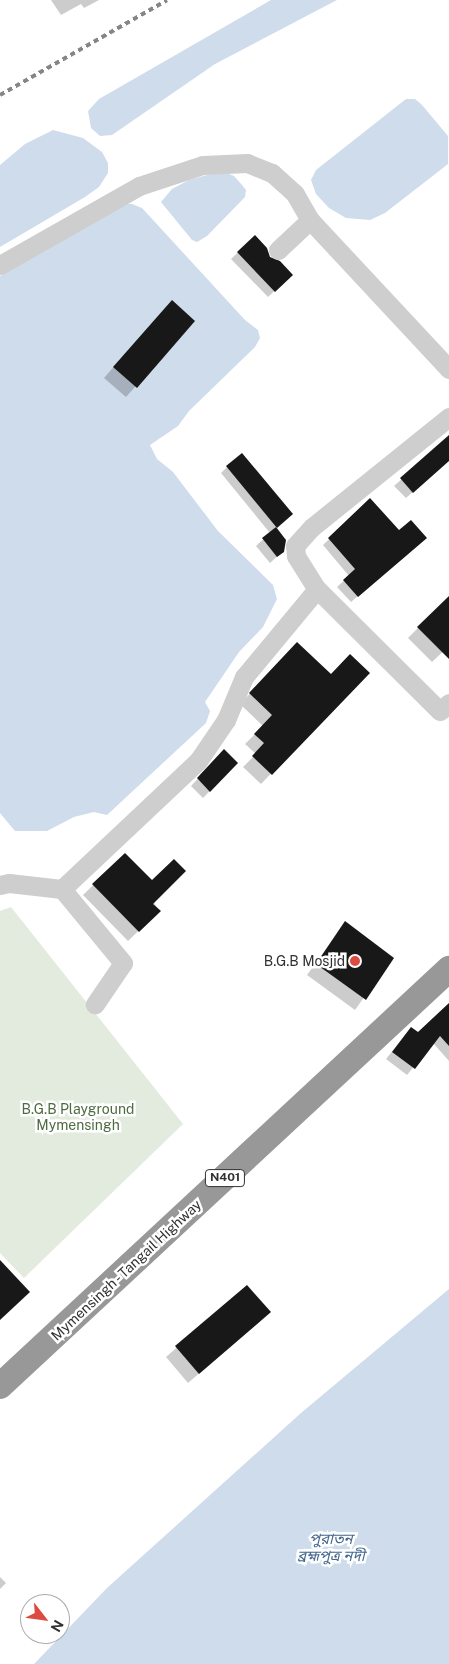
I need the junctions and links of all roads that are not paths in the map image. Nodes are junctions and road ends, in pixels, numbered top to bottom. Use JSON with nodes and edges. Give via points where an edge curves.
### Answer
{"nodes":[{"id":1,"x":310,"y":220,"type":"junction"},
{"id":2,"x":278,"y":250,"type":"dead end"},
{"id":3,"x":0,"y":265,"type":"edge"},
{"id":4,"x":449,"y":369,"type":"edge"},
{"id":5,"x":449,"y":417,"type":"edge"},
{"id":6,"x":317,"y":589,"type":"junction"},
{"id":7,"x":446,"y":712,"type":"edge"},
{"id":8,"x":0,"y":885,"type":"edge"},
{"id":9,"x":62,"y":889,"type":"junction"},
{"id":10,"x":449,"y":969,"type":"edge"},
{"id":11,"x":95,"y":1004,"type":"dead end"},
{"id":12,"x":4,"y":1375,"type":"edge"}],
"edges":[{"from":1,"to":2,"type":"street"},
{"from":1,"to":3,"type":"street","via":[[295,194],[272,173],[247,163],[203,165],[139,186]]},
{"from":1,"to":4,"type":"street"},
{"from":5,"to":6,"type":"street","via":[[312,527],[296,546],[296,556]]},
{"from":6,"to":7,"type":"street"},
{"from":6,"to":9,"type":"street","via":[[244,677],[226,720],[198,761]]},
{"from":8,"to":9,"type":"street","via":[[9,883]]},
{"from":9,"to":11,"type":"street","via":[[123,963]]},
{"from":10,"to":12,"type":"highway","name":"Mymensingh - Tangail Highway","number":"N401"}]}
